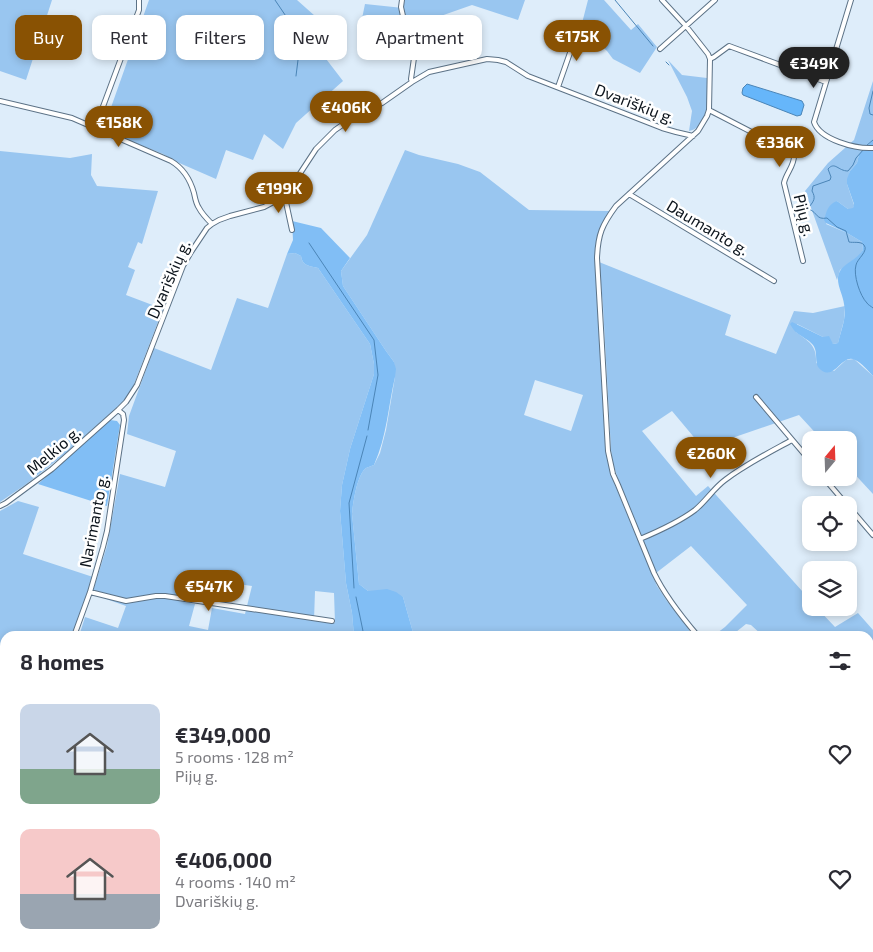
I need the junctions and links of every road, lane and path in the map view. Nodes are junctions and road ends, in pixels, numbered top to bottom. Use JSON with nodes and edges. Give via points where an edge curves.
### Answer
{"nodes":[{"id":1,"x":139,"y":0,"type":"edge"},
{"id":2,"x":402,"y":0,"type":"edge"},
{"id":3,"x":662,"y":0,"type":"edge"},
{"id":4,"x":714,"y":0,"type":"edge"},
{"id":5,"x":852,"y":0,"type":"edge"},
{"id":6,"x":686,"y":26,"type":"junction"},
{"id":7,"x":578,"y":30,"type":"dead end"},
{"id":8,"x":660,"y":49,"type":"dead end"},
{"id":9,"x":710,"y":58,"type":"junction"},
{"id":10,"x":412,"y":82,"type":"junction"},
{"id":11,"x":826,"y":82,"type":"junction"},
{"id":12,"x":558,"y":87,"type":"junction"},
{"id":13,"x":0,"y":101,"type":"edge"},
{"id":14,"x":709,"y":110,"type":"junction"},
{"id":15,"x":95,"y":128,"type":"junction"},
{"id":16,"x":693,"y":136,"type":"junction"},
{"id":17,"x":871,"y":148,"type":"edge"},
{"id":18,"x":284,"y":194,"type":"junction"},
{"id":19,"x":629,"y":194,"type":"junction"},
{"id":20,"x":212,"y":224,"type":"junction"},
{"id":21,"x":292,"y":230,"type":"dead end"},
{"id":22,"x":803,"y":261,"type":"dead end"},
{"id":23,"x":774,"y":281,"type":"dead end"},
{"id":24,"x":756,"y":397,"type":"dead end"},
{"id":25,"x":118,"y":410,"type":"junction"},
{"id":26,"x":792,"y":440,"type":"junction"},
{"id":27,"x":802,"y":452,"type":"edge"},
{"id":28,"x":831,"y":486,"type":"edge"},
{"id":29,"x":839,"y":496,"type":"edge"},
{"id":30,"x":0,"y":506,"type":"edge"},
{"id":31,"x":857,"y":516,"type":"edge"},
{"id":32,"x":873,"y":535,"type":"edge"},
{"id":33,"x":640,"y":539,"type":"junction"},
{"id":34,"x":90,"y":592,"type":"junction"},
{"id":35,"x":332,"y":621,"type":"dead end"},
{"id":36,"x":76,"y":631,"type":"edge"},
{"id":37,"x":694,"y":631,"type":"edge"}],
"edges":[{"from":1,"to":15,"type":"street","via":[[139,10]]},
{"from":2,"to":10,"type":"street","via":[[405,25],[416,44]]},
{"from":3,"to":6,"type":"street"},
{"from":4,"to":6,"type":"street"},
{"from":5,"to":11,"type":"street"},
{"from":6,"to":8,"type":"street"},
{"from":6,"to":9,"type":"street"},
{"from":7,"to":12,"type":"street"},
{"from":9,"to":11,"type":"street","via":[[729,46]]},
{"from":9,"to":14,"type":"street"},
{"from":10,"to":12,"type":"street","name":"Dvariškių g.","via":[[429,72],[487,59],[506,62],[528,76]]},
{"from":10,"to":18,"type":"street","name":"Dvariškių g.","via":[[335,130],[316,149]]},
{"from":11,"to":17,"type":"street","via":[[815,125],[822,133],[840,142]]},
{"from":12,"to":16,"type":"street","name":"Dvariškių g.","via":[[662,128]]},
{"from":13,"to":15,"type":"street","via":[[72,118]]},
{"from":14,"to":16,"type":"street"},
{"from":14,"to":22,"type":"street","name":"Pijų g.","via":[[794,155],[784,183]]},
{"from":15,"to":20,"type":"street","via":[[178,165],[192,185],[198,207]]},
{"from":16,"to":19,"type":"street"},
{"from":18,"to":20,"type":"street","name":"Dvariškių g.","via":[[264,207]]},
{"from":18,"to":21,"type":"street"},
{"from":19,"to":23,"type":"street","name":"Daumanto g."},
{"from":19,"to":33,"type":"street","via":[[607,218],[598,242],[597,258],[608,451],[618,486]]},
{"from":20,"to":25,"type":"street","name":"Dvariškių g.","via":[[183,266],[137,385]]},
{"from":24,"to":26,"type":"street"},
{"from":25,"to":30,"type":"street","name":"Melkio g.","via":[[52,469]]},
{"from":25,"to":34,"type":"street","name":"Narimanto g.","via":[[124,420],[107,531]]},
{"from":26,"to":27,"type":"street"},
{"from":26,"to":33,"type":"street","via":[[725,480],[679,521]]},
{"from":28,"to":29,"type":"street"},
{"from":31,"to":32,"type":"street"},
{"from":33,"to":37,"type":"street","via":[[660,587]]},
{"from":34,"to":35,"type":"street","via":[[126,601],[164,596]]},
{"from":34,"to":36,"type":"street","name":"Narimanto g."}]}
